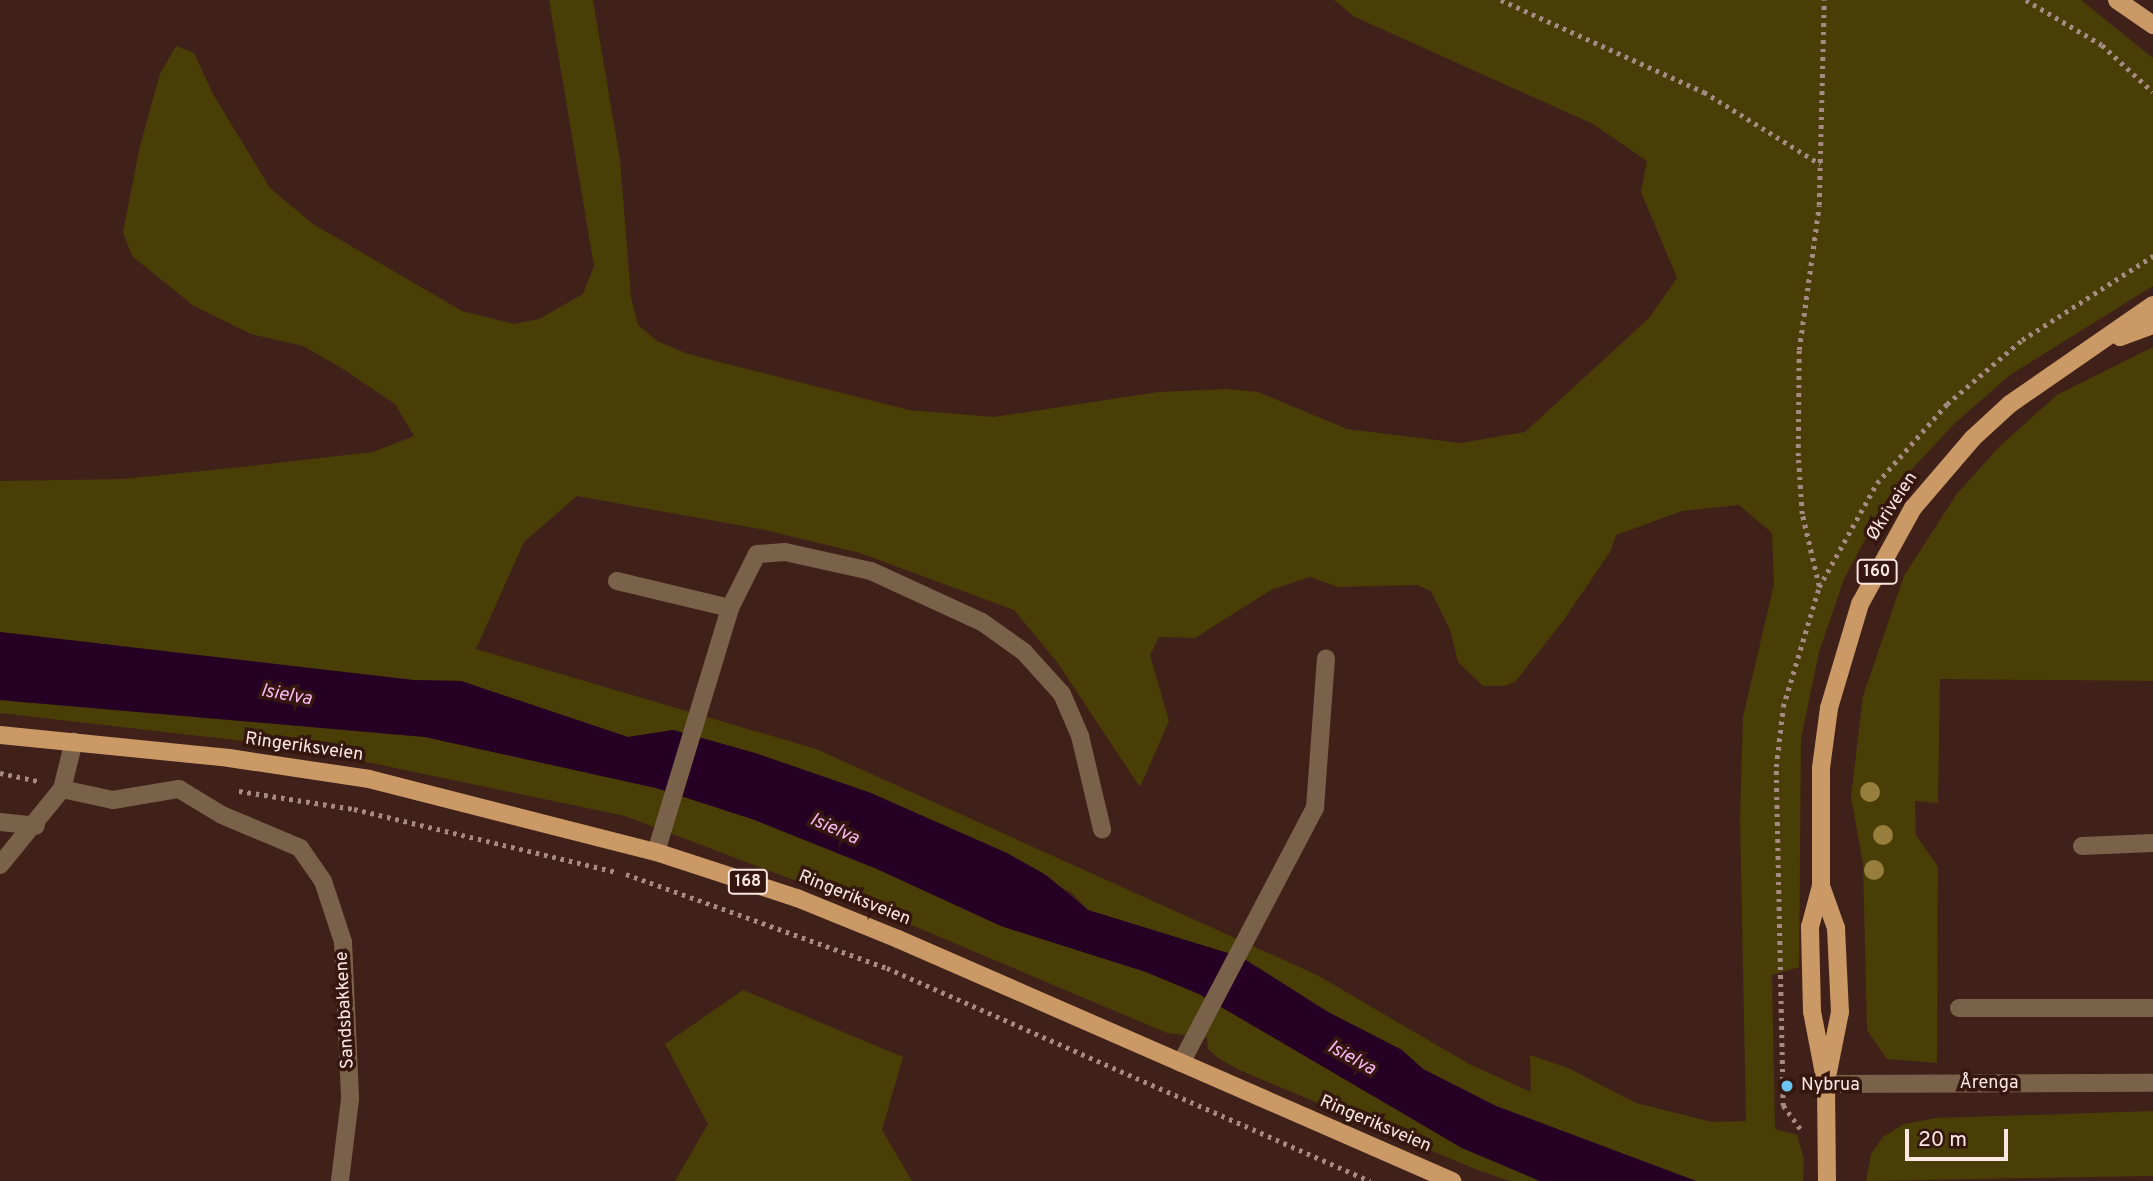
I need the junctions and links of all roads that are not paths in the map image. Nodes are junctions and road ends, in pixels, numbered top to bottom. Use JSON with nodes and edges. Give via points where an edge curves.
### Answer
{"nodes":[{"id":1,"x":2117,"y":0,"type":"edge"},
{"id":2,"x":2147,"y":20,"type":"edge"},
{"id":3,"x":2153,"y":32,"type":"edge"},
{"id":4,"x":2153,"y":305,"type":"edge"},
{"id":5,"x":2153,"y":325,"type":"edge"},
{"id":6,"x":2101,"y":344,"type":"junction"},
{"id":7,"x":617,"y":581,"type":"dead end"},
{"id":8,"x":730,"y":608,"type":"junction"},
{"id":9,"x":1326,"y":658,"type":"dead end"},
{"id":10,"x":0,"y":736,"type":"edge"},
{"id":11,"x":74,"y":741,"type":"junction"},
{"id":12,"x":62,"y":789,"type":"junction"},
{"id":13,"x":0,"y":822,"type":"edge"},
{"id":14,"x":36,"y":826,"type":"junction"},
{"id":15,"x":1102,"y":829,"type":"dead end"},
{"id":16,"x":2153,"y":843,"type":"edge"},
{"id":17,"x":2082,"y":846,"type":"dead end"},
{"id":18,"x":656,"y":852,"type":"junction"},
{"id":19,"x":0,"y":865,"type":"edge"},
{"id":20,"x":1821,"y":886,"type":"junction"},
{"id":21,"x":1959,"y":1008,"type":"dead end"},
{"id":22,"x":2153,"y":1008,"type":"edge"},
{"id":23,"x":1181,"y":1063,"type":"junction"},
{"id":24,"x":2153,"y":1083,"type":"edge"},
{"id":25,"x":1826,"y":1084,"type":"junction"},
{"id":26,"x":1827,"y":1172,"type":"edge"},
{"id":27,"x":340,"y":1181,"type":"edge"},
{"id":28,"x":1452,"y":1181,"type":"edge"}],
"edges":[{"from":1,"to":2,"type":"main road"},
{"from":2,"to":3,"type":"main road"},
{"from":4,"to":6,"type":"main road","name":"Økriveien","number":"160"},
{"from":5,"to":6,"type":"main road","name":"Økriveien","number":"160"},
{"from":6,"to":20,"type":"main road","name":"Økriveien","number":"160","via":[[2010,404],[1964,448],[1913,508],[1860,604],[1829,708],[1821,768]]},
{"from":7,"to":8,"type":"street"},
{"from":8,"to":15,"type":"street","via":[[757,554],[785,552],[871,571],[982,622],[1024,652],[1062,694]]},
{"from":8,"to":18,"type":"street"},
{"from":9,"to":23,"type":"street","via":[[1315,807]]},
{"from":10,"to":11,"type":"main road","name":"Ringeriksveien","number":"168"},
{"from":11,"to":12,"type":"street"},
{"from":11,"to":18,"type":"main road","name":"Ringeriksveien","number":"168","via":[[369,779]]},
{"from":12,"to":14,"type":"street"},
{"from":12,"to":27,"type":"street","name":"Sandsbakkene","via":[[113,800],[179,789],[222,815],[300,848],[323,881],[343,942],[350,1099]]},
{"from":13,"to":14,"type":"street"},
{"from":14,"to":19,"type":"street"},
{"from":16,"to":17,"type":"street"},
{"from":18,"to":23,"type":"main road","name":"Ringeriksveien","number":"168","via":[[810,904]]},
{"from":20,"to":25,"type":"main road","name":"Økriveien","number":"160","via":[[1810,927],[1810,986]]},
{"from":20,"to":25,"type":"main road","name":"Økriveien","number":"160","via":[[1836,928],[1840,1012]]},
{"from":21,"to":22,"type":"street"},
{"from":23,"to":28,"type":"main road","name":"Ringeriksveien","number":"168"},
{"from":24,"to":25,"type":"street","name":"Årenga"},
{"from":25,"to":26,"type":"main road","name":"Økriveien","number":"160"}]}
